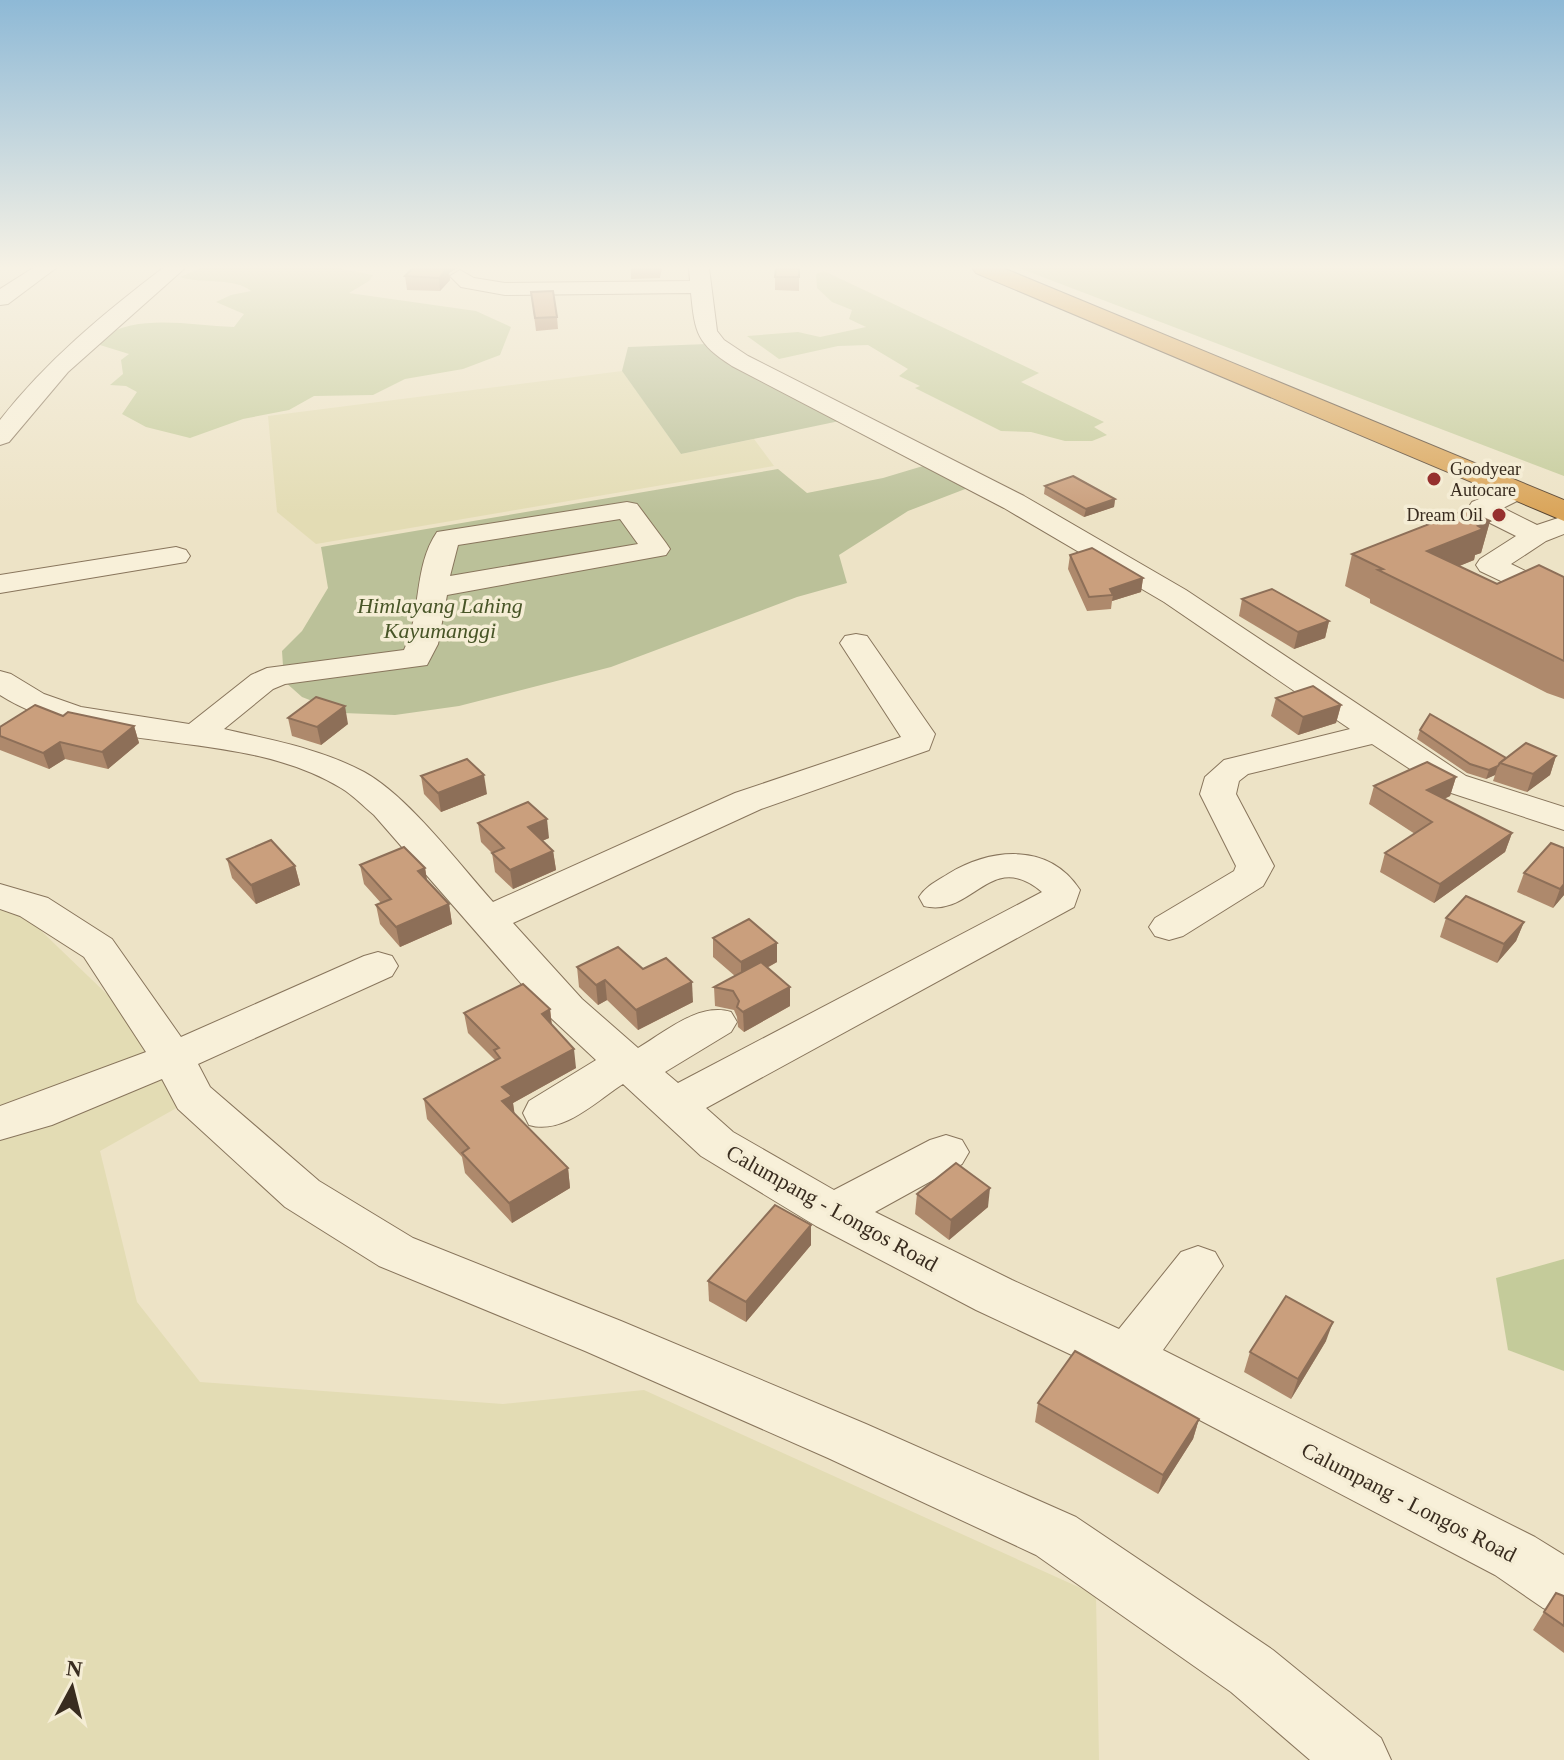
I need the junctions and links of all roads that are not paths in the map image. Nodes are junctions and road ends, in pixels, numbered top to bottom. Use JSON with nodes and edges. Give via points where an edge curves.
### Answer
{"nodes":[{"id":1,"x":79,"y":350,"type":"edge"},
{"id":2,"x":724,"y":350,"type":"edge"},
{"id":3,"x":1178,"y":350,"type":"edge"},
{"id":4,"x":0,"y":437,"type":"edge"},
{"id":5,"x":1514,"y":492,"type":"junction"},
{"id":6,"x":1564,"y":511,"type":"edge"},
{"id":7,"x":1564,"y":524,"type":"edge"},
{"id":8,"x":1536,"y":535,"type":"junction"},
{"id":9,"x":176,"y":556,"type":"dead end"},
{"id":10,"x":0,"y":584,"type":"edge"},
{"id":11,"x":434,"y":588,"type":"junction"},
{"id":12,"x":1564,"y":602,"type":"edge"},
{"id":13,"x":856,"y":643,"type":"dead end"},
{"id":14,"x":0,"y":681,"type":"edge"},
{"id":15,"x":1378,"y":732,"type":"junction"},
{"id":16,"x":196,"y":735,"type":"junction"},
{"id":17,"x":1564,"y":819,"type":"edge"},
{"id":18,"x":0,"y":896,"type":"edge"},
{"id":19,"x":938,"y":897,"type":"dead end"},
{"id":20,"x":487,"y":920,"type":"junction"},
{"id":21,"x":1169,"y":927,"type":"dead end"},
{"id":22,"x":378,"y":966,"type":"dead end"},
{"id":23,"x":716,"y":1022,"type":"dead end"},
{"id":24,"x":173,"y":1058,"type":"junction"},
{"id":25,"x":629,"y":1067,"type":"junction"},
{"id":26,"x":675,"y":1105,"type":"junction"},
{"id":27,"x":545,"y":1113,"type":"dead end"},
{"id":28,"x":0,"y":1123,"type":"edge"},
{"id":29,"x":946,"y":1152,"type":"dead end"},
{"id":30,"x":833,"y":1213,"type":"junction"},
{"id":31,"x":1198,"y":1266,"type":"dead end"},
{"id":32,"x":1128,"y":1357,"type":"junction"},
{"id":33,"x":1564,"y":1588,"type":"edge"},
{"id":34,"x":1359,"y":1760,"type":"edge"}],
"edges":[{"from":1,"to":4,"type":"street","via":[[20,408]]},
{"from":2,"to":15,"type":"street","via":[[1088,545],[1175,596]]},
{"from":3,"to":5,"type":"highway"},
{"from":5,"to":6,"type":"highway"},
{"from":5,"to":8,"type":"street","via":[[1482,508]]},
{"from":7,"to":8,"type":"street"},
{"from":8,"to":12,"type":"street","via":[[1490,565]]},
{"from":9,"to":10,"type":"street"},
{"from":11,"to":11,"type":"street","via":[[538,570],[656,549],[627,510],[447,538]]},
{"from":11,"to":16,"type":"street","via":[[426,641],[416,658],[278,675]]},
{"from":13,"to":20,"type":"street","via":[[918,734],[917,743],[748,801]]},
{"from":14,"to":16,"type":"street","name":"Calumpang - Longos Road","via":[[32,701],[75,716]]},
{"from":15,"to":17,"type":"street","via":[[1454,783]]},
{"from":15,"to":21,"type":"street","via":[[1236,767],[1223,777],[1218,794],[1255,866],[1250,878]]},
{"from":16,"to":20,"type":"street","name":"Calumpang - Longos Road","via":[[295,756],[353,780],[387,807]]},
{"from":18,"to":24,"type":"street","via":[[34,907],[98,948]]},
{"from":19,"to":26,"type":"street","via":[[1010,861],[1056,882],[1061,890],[1060,898]]},
{"from":20,"to":25,"type":"street","name":"Calumpang - Longos Road","via":[[567,1009]]},
{"from":22,"to":24,"type":"street"},
{"from":23,"to":25,"type":"street"},
{"from":24,"to":28,"type":"street"},
{"from":24,"to":34,"type":"street","via":[[194,1098],[302,1194],[396,1252],[847,1441],[1056,1536],[1252,1671]]},
{"from":25,"to":26,"type":"street","name":"Calumpang - Longos Road"},
{"from":25,"to":27,"type":"street"},
{"from":26,"to":30,"type":"street","name":"Calumpang - Longos Road","via":[[717,1144]]},
{"from":29,"to":30,"type":"street"},
{"from":30,"to":32,"type":"street","name":"Calumpang - Longos Road"},
{"from":31,"to":32,"type":"street"},
{"from":32,"to":33,"type":"street","name":"Calumpang - Longos Road","via":[[1515,1556]]}]}
